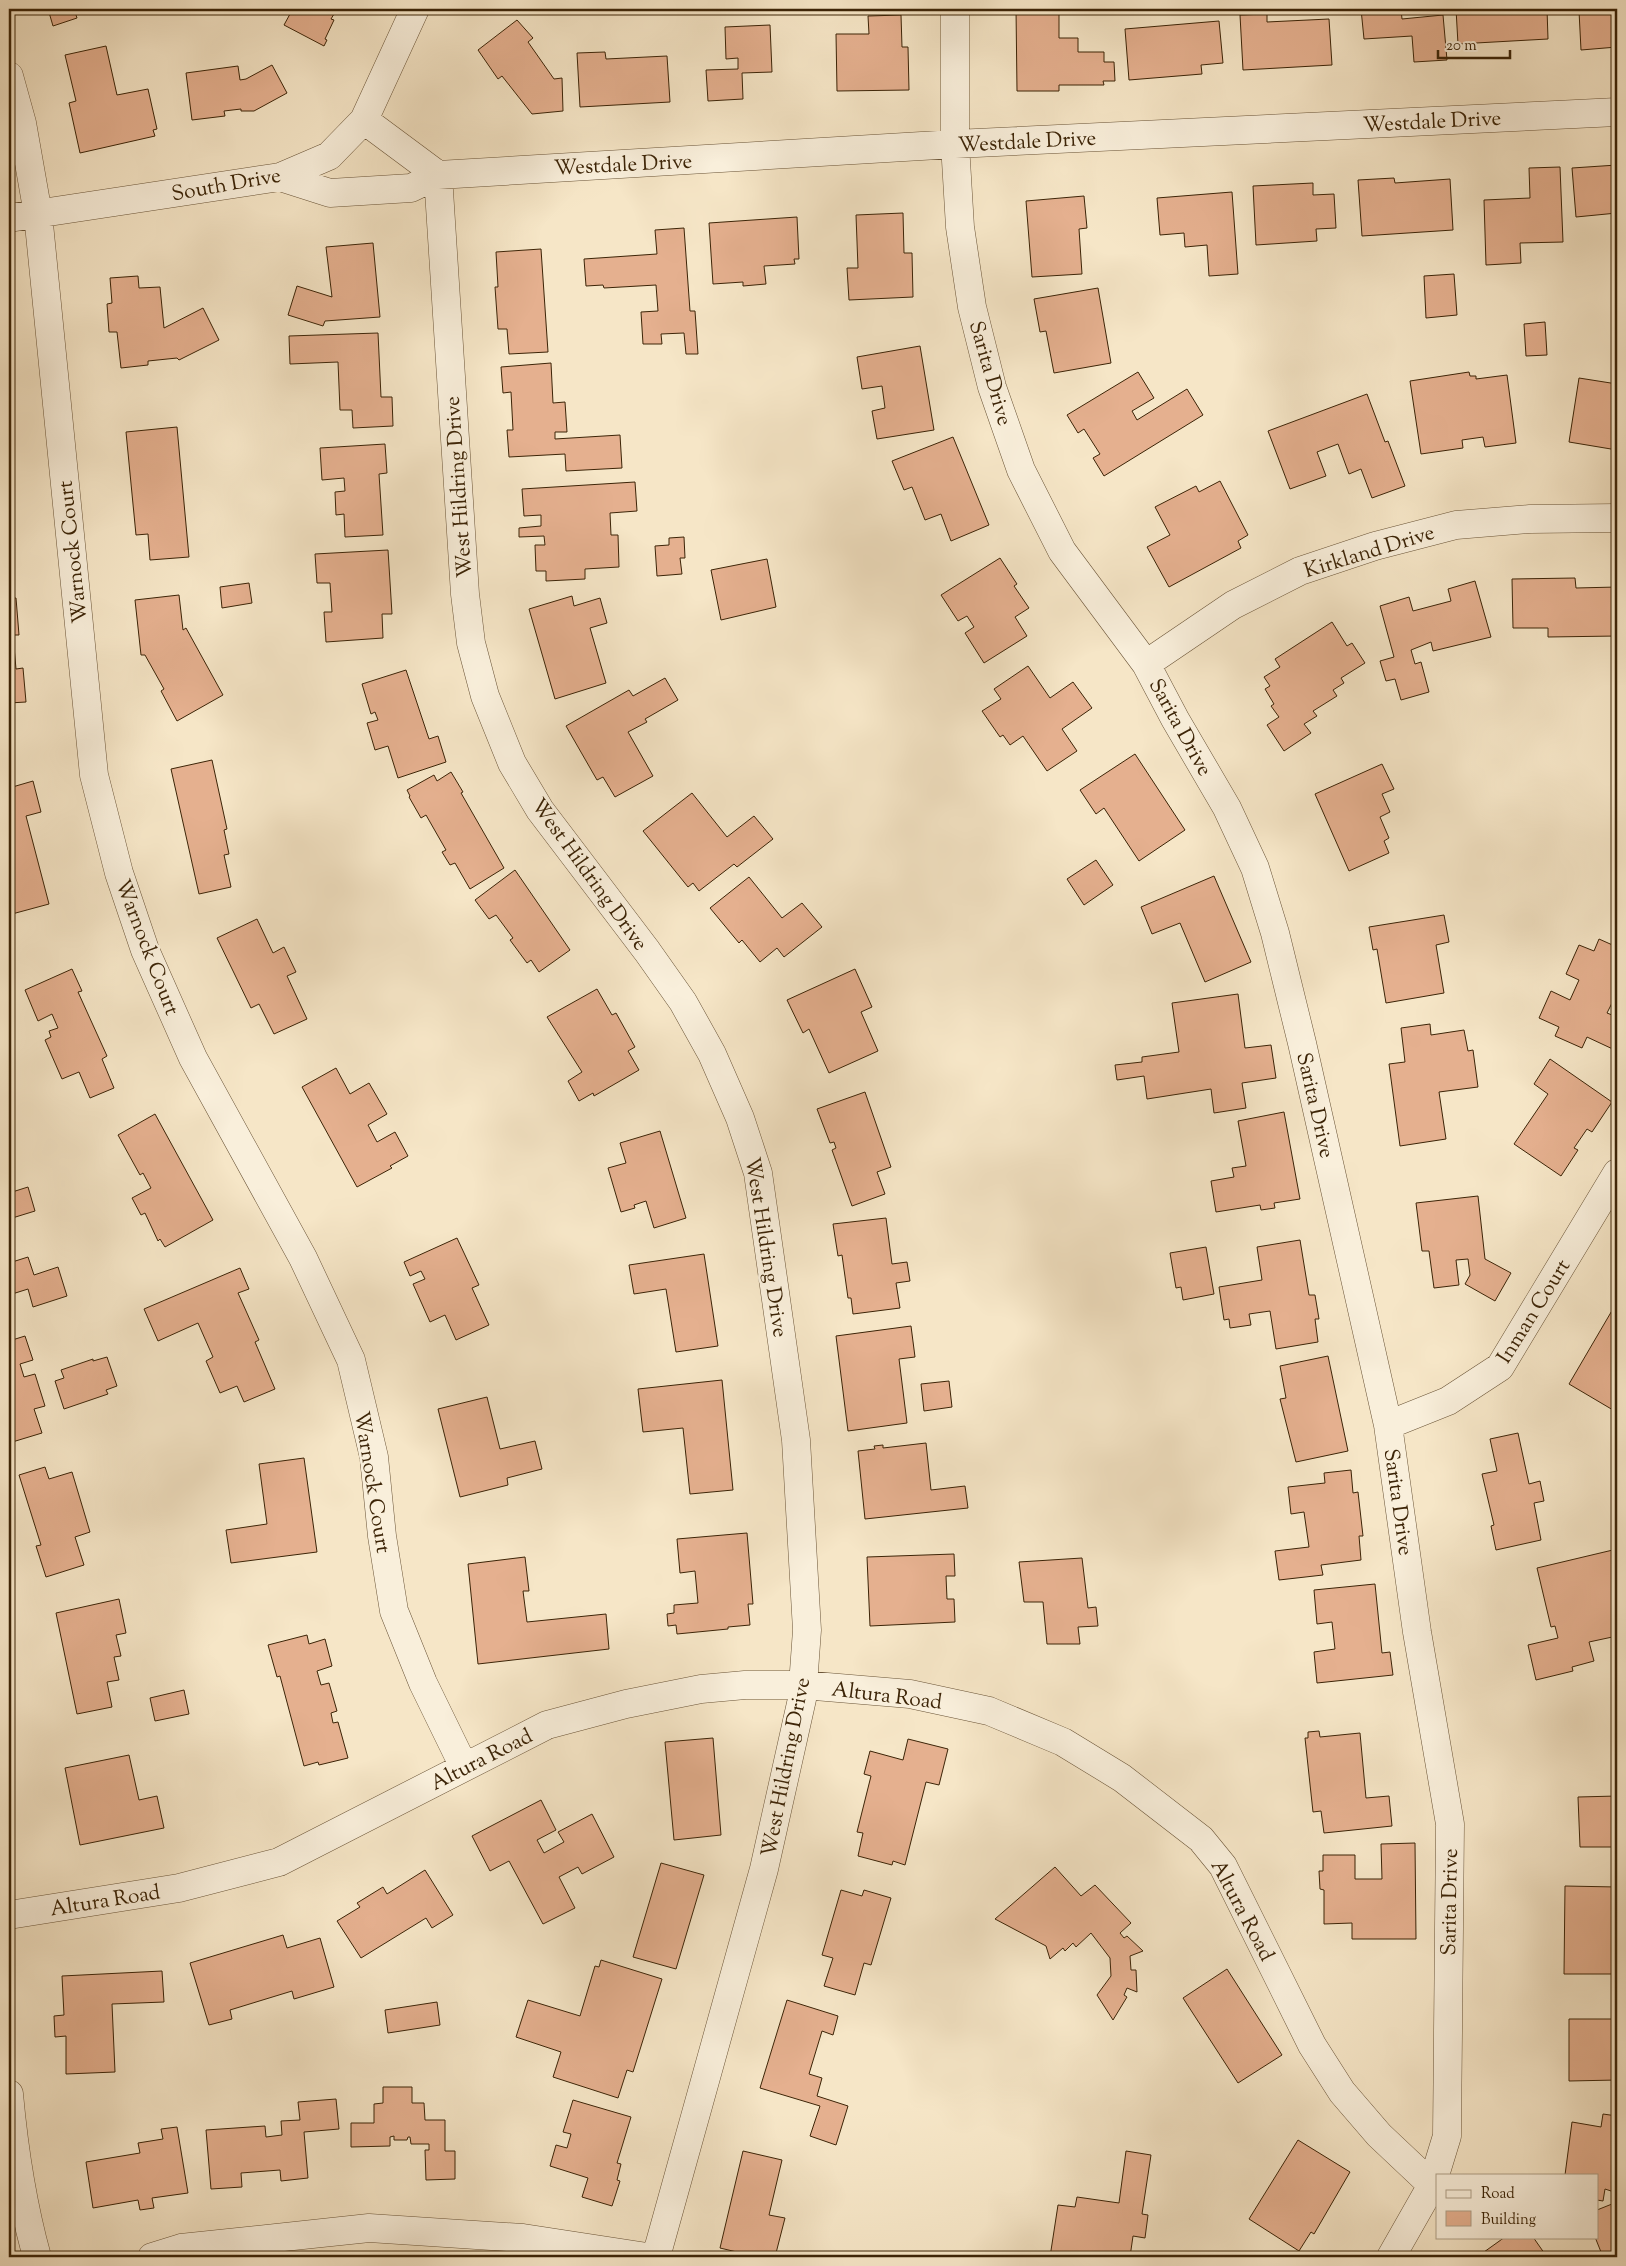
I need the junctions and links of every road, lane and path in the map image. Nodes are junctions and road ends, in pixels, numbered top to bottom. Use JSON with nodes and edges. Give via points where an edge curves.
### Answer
{"nodes":[{"id":1,"x":416,"y":9,"type":"edge"},
{"id":2,"x":955,"y":9,"type":"edge"},
{"id":3,"x":9,"y":76,"type":"edge"},
{"id":4,"x":1617,"y":112,"type":"edge"},
{"id":5,"x":364,"y":120,"type":"junction"},
{"id":6,"x":955,"y":144,"type":"junction"},
{"id":7,"x":438,"y":175,"type":"junction"},
{"id":8,"x":280,"y":177,"type":"junction"},
{"id":9,"x":38,"y":214,"type":"junction"},
{"id":10,"x":9,"y":218,"type":"edge"},
{"id":11,"x":1617,"y":518,"type":"edge"},
{"id":12,"x":1146,"y":664,"type":"junction"},
{"id":13,"x":1617,"y":1173,"type":"edge"},
{"id":14,"x":1388,"y":1425,"type":"junction"},
{"id":15,"x":803,"y":1685,"type":"junction"},
{"id":16,"x":464,"y":1767,"type":"junction"},
{"id":17,"x":9,"y":1915,"type":"edge"},
{"id":18,"x":9,"y":2094,"type":"edge"},
{"id":19,"x":1432,"y":2185,"type":"junction"},
{"id":20,"x":37,"y":2257,"type":"edge"},
{"id":21,"x":152,"y":2257,"type":"edge"},
{"id":22,"x":647,"y":2257,"type":"edge"},
{"id":23,"x":656,"y":2257,"type":"edge"},
{"id":24,"x":1391,"y":2257,"type":"edge"}],
"edges":[{"from":1,"to":5,"type":"street","name":"South Drive"},
{"from":2,"to":6,"type":"street","name":"Sarita Drive"},
{"from":3,"to":9,"type":"street","name":"Warnock Court","via":[[22,123]]},
{"from":4,"to":6,"type":"street","name":"Westdale Drive"},
{"from":5,"to":7,"type":"street"},
{"from":5,"to":8,"type":"street","name":"South Drive","via":[[329,156]]},
{"from":6,"to":7,"type":"street","name":"Westdale Drive"},
{"from":6,"to":12,"type":"street","name":"Sarita Drive","via":[[960,227],[972,308],[992,387],[1021,470],[1062,551]]},
{"from":7,"to":8,"type":"street","name":"Westdale Drive","via":[[411,188],[330,193]]},
{"from":7,"to":15,"type":"street","name":"West Hildring Drive","via":[[465,594],[471,643],[485,696],[512,763],[540,810],[683,1002],[712,1054],[740,1118],[758,1173],[796,1440],[807,1630]]},
{"from":8,"to":9,"type":"street","name":"South Drive"},
{"from":9,"to":10,"type":"street","name":"South Drive"},
{"from":9,"to":16,"type":"street","name":"Warnock Court","via":[[94,775],[118,873],[145,950],[193,1058],[303,1258],[351,1360],[374,1457],[394,1611],[423,1683]]},
{"from":11,"to":12,"type":"street","name":"Kirkland Drive","via":[[1456,525],[1375,546],[1300,571],[1233,605]]},
{"from":12,"to":14,"type":"street","name":"Sarita Drive","via":[[1174,719],[1227,808],[1255,868],[1302,1043]]},
{"from":13,"to":14,"type":"street","name":"Inman Court","via":[[1500,1367],[1448,1401]]},
{"from":14,"to":19,"type":"street","name":"Sarita Drive","via":[[1417,1632],[1450,1824],[1448,2136]]},
{"from":15,"to":16,"type":"street","name":"Altura Road","via":[[701,1689],[626,1704],[547,1725]]},
{"from":15,"to":19,"type":"street","name":"Altura Road","via":[[910,1694],[989,1710],[1063,1742],[1122,1778],[1201,1839],[1223,1866],[1312,2045],[1342,2092],[1379,2135]]},
{"from":15,"to":23,"type":"street","name":"West Hildring Drive","via":[[764,1869]]},
{"from":16,"to":17,"type":"street","name":"Altura Road","via":[[278,1862],[179,1888]]},
{"from":18,"to":20,"type":"street","via":[[26,2215]]},
{"from":19,"to":24,"type":"street","name":"Sarita Drive"},
{"from":21,"to":22,"type":"street","via":[[181,2248],[369,2228],[522,2238]]}]}
